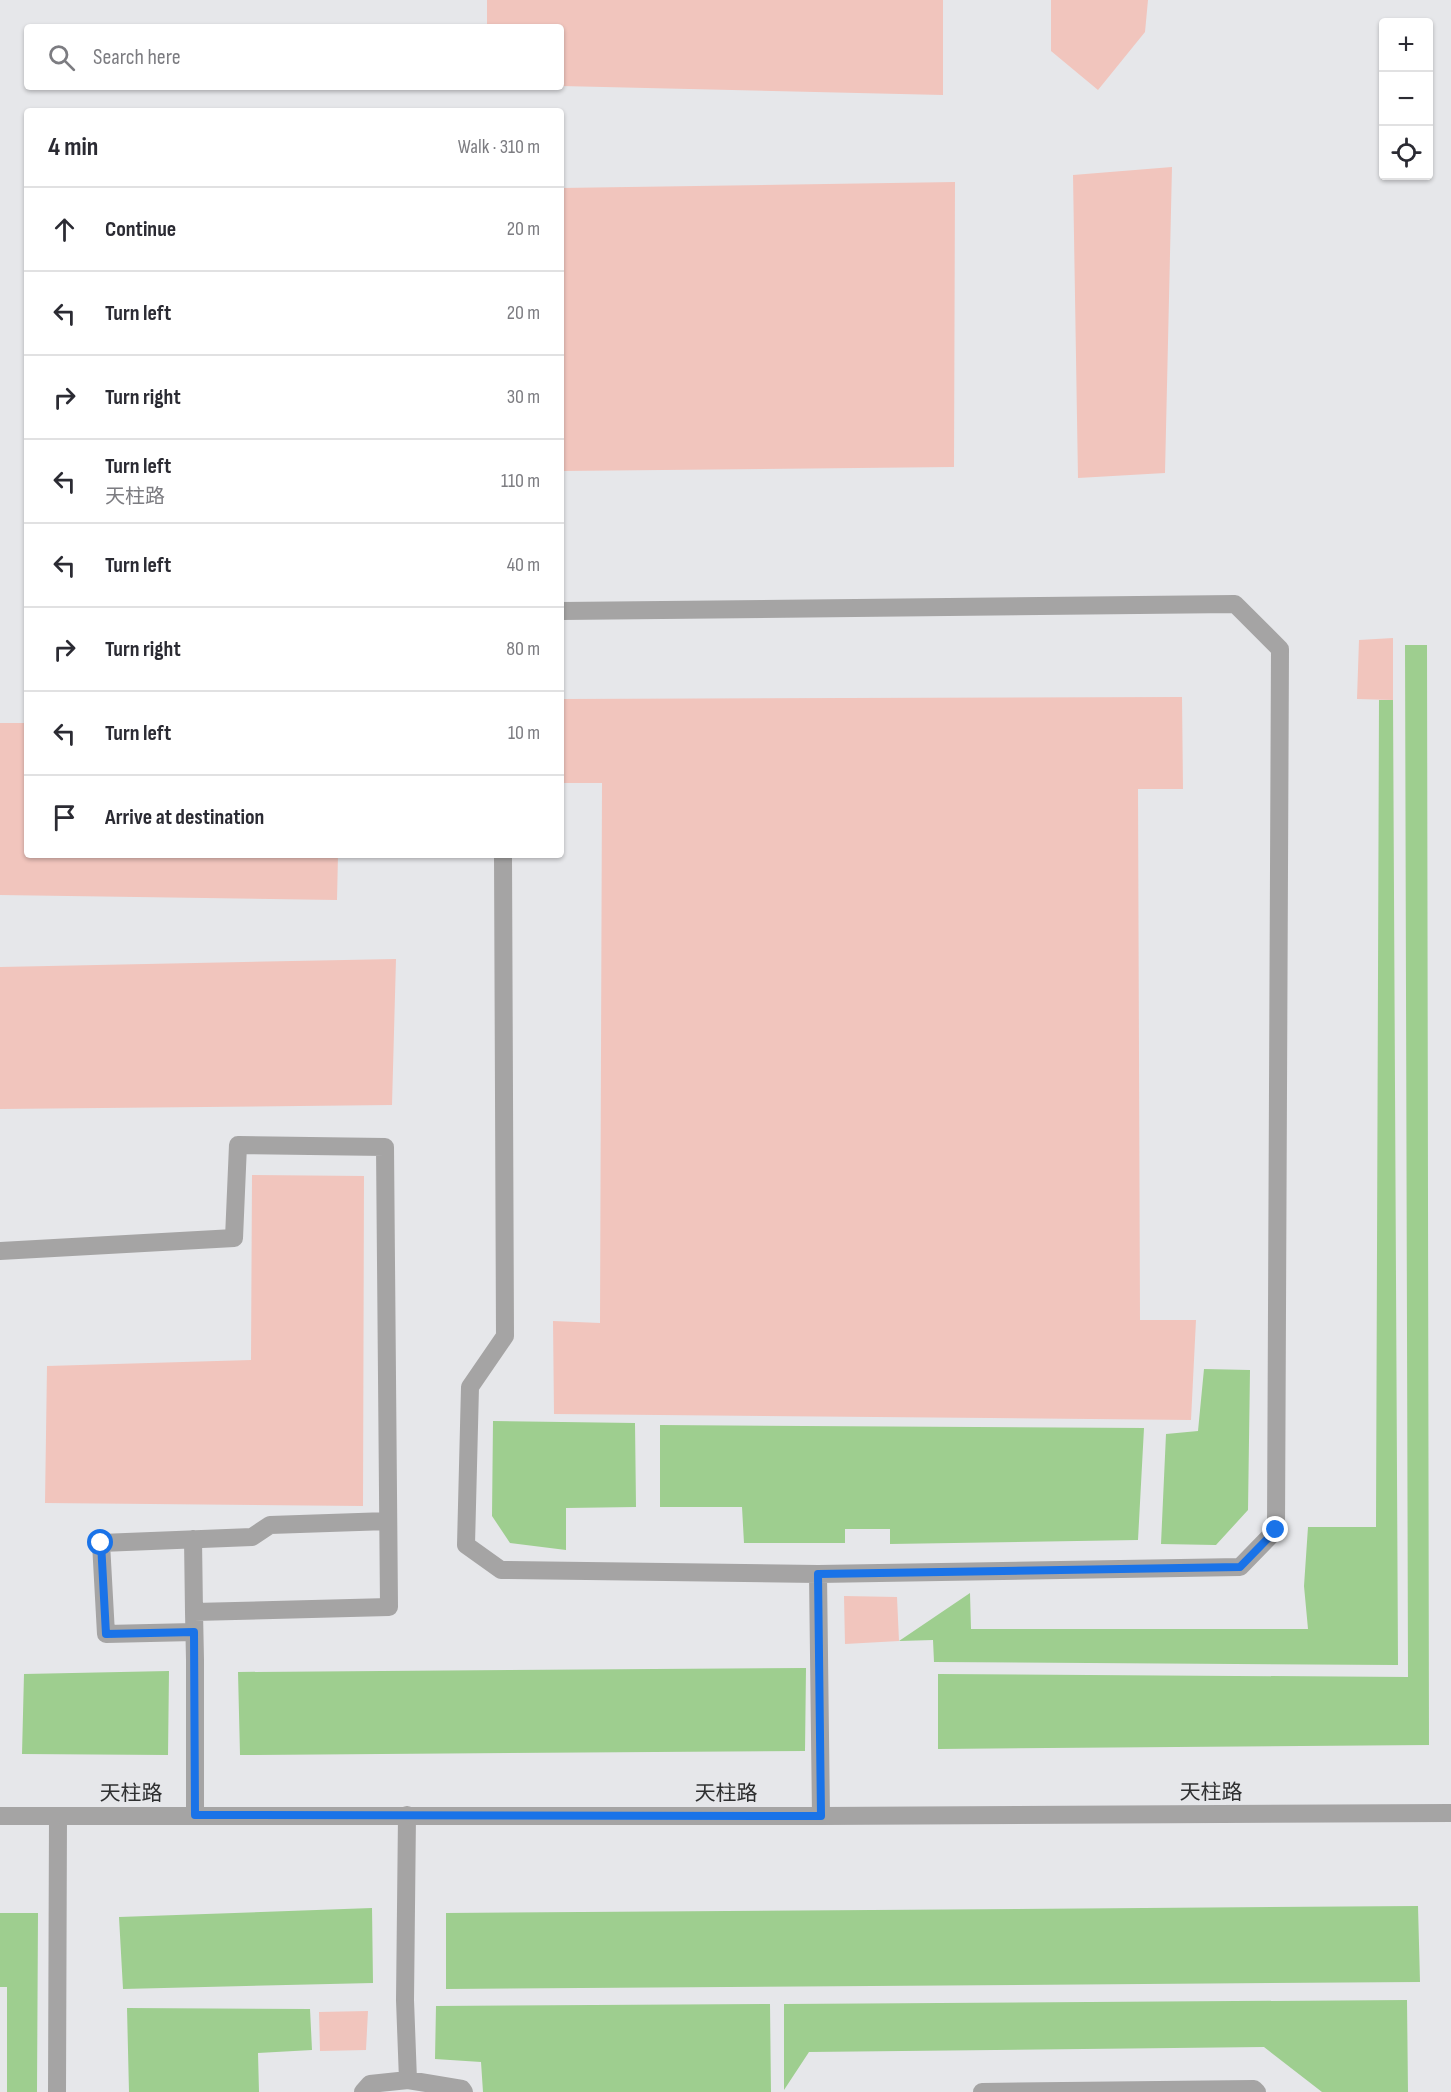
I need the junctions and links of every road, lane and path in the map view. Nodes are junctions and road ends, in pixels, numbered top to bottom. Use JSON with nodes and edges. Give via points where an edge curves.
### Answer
{"nodes":[{"id":1,"x":564,"y":611,"type":"edge"},
{"id":2,"x":503,"y":858,"type":"edge"},
{"id":3,"x":0,"y":1251,"type":"edge"},
{"id":4,"x":388,"y":1521,"type":"junction"},
{"id":5,"x":193,"y":1539,"type":"junction"},
{"id":6,"x":818,"y":1574,"type":"junction"},
{"id":7,"x":194,"y":1612,"type":"junction"},
{"id":8,"x":194,"y":1632,"type":"junction"},
{"id":9,"x":1451,"y":1813,"type":"edge"},
{"id":10,"x":195,"y":1815,"type":"junction"},
{"id":11,"x":407,"y":1815,"type":"junction"},
{"id":12,"x":0,"y":1816,"type":"edge"},
{"id":13,"x":58,"y":1816,"type":"junction"},
{"id":14,"x":821,"y":1816,"type":"junction"},
{"id":15,"x":408,"y":2080,"type":"junction"},
{"id":16,"x":57,"y":2092,"type":"edge"},
{"id":17,"x":363,"y":2092,"type":"edge"},
{"id":18,"x":464,"y":2092,"type":"edge"},
{"id":19,"x":982,"y":2092,"type":"edge"},
{"id":20,"x":1257,"y":2092,"type":"edge"}],
"edges":[{"from":1,"to":6,"type":"street","via":[[1235,604],[1280,649],[1276,1530],[1240,1567]]},
{"from":2,"to":6,"type":"street","via":[[505,1336],[470,1387],[466,1545],[501,1570]]},
{"from":3,"to":4,"type":"street","via":[[234,1238],[238,1145],[385,1147]]},
{"from":4,"to":5,"type":"street","via":[[270,1525],[252,1537]]},
{"from":4,"to":7,"type":"street","via":[[389,1606]]},
{"from":5,"to":7,"type":"street"},
{"from":5,"to":8,"type":"street","via":[[101,1543],[106,1634]]},
{"from":6,"to":14,"type":"street"},
{"from":7,"to":8,"type":"street"},
{"from":8,"to":10,"type":"street"},
{"from":9,"to":14,"type":"street","name":"天柱路"},
{"from":10,"to":11,"type":"street","name":"天柱路"},
{"from":10,"to":13,"type":"street","name":"天柱路"},
{"from":11,"to":14,"type":"street","name":"天柱路"},
{"from":11,"to":15,"type":"street"},
{"from":12,"to":13,"type":"street","name":"天柱路"},
{"from":13,"to":16,"type":"street"},
{"from":15,"to":17,"type":"street","via":[[370,2084]]},
{"from":15,"to":18,"type":"street"},
{"from":19,"to":20,"type":"street","via":[[1254,2089]]}]}
